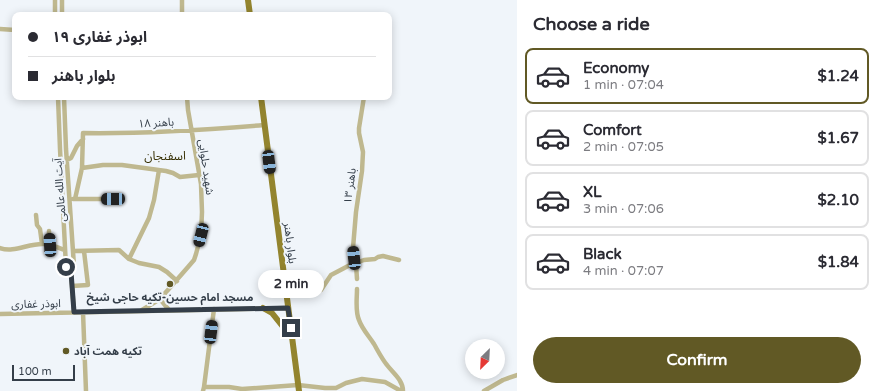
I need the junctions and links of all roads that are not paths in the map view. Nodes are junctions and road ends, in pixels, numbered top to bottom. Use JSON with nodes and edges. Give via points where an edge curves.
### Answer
{"nodes":[{"id":1,"x":55,"y":0,"type":"edge"},
{"id":2,"x":62,"y":0,"type":"edge"},
{"id":3,"x":182,"y":0,"type":"edge"},
{"id":4,"x":248,"y":0,"type":"edge"},
{"id":5,"x":55,"y":12,"type":"edge"},
{"id":6,"x":62,"y":12,"type":"edge"},
{"id":7,"x":182,"y":12,"type":"edge"},
{"id":8,"x":250,"y":12,"type":"edge"},
{"id":9,"x":0,"y":29,"type":"edge"},
{"id":10,"x":12,"y":30,"type":"edge"},
{"id":11,"x":58,"y":100,"type":"edge"},
{"id":12,"x":64,"y":100,"type":"edge"},
{"id":13,"x":187,"y":100,"type":"edge"},
{"id":14,"x":260,"y":100,"type":"edge"},
{"id":15,"x":364,"y":100,"type":"edge"},
{"id":16,"x":264,"y":125,"type":"junction"},
{"id":17,"x":191,"y":130,"type":"junction"},
{"id":18,"x":83,"y":139,"type":"junction"},
{"id":19,"x":60,"y":149,"type":"junction"},
{"id":20,"x":66,"y":149,"type":"junction"},
{"id":21,"x":67,"y":160,"type":"junction"},
{"id":22,"x":82,"y":168,"type":"junction"},
{"id":23,"x":159,"y":170,"type":"junction"},
{"id":24,"x":199,"y":175,"type":"junction"},
{"id":25,"x":69,"y":199,"type":"junction"},
{"id":26,"x":75,"y":199,"type":"junction"},
{"id":27,"x":113,"y":199,"type":"dead end"},
{"id":28,"x":36,"y":215,"type":"dead end"},
{"id":29,"x":49,"y":231,"type":"dead end"},
{"id":30,"x":42,"y":244,"type":"junction"},
{"id":31,"x":50,"y":245,"type":"junction"},
{"id":32,"x":0,"y":248,"type":"edge"},
{"id":33,"x":65,"y":250,"type":"junction"},
{"id":34,"x":73,"y":251,"type":"junction"},
{"id":35,"x":84,"y":251,"type":"junction"},
{"id":36,"x":129,"y":259,"type":"junction"},
{"id":37,"x":399,"y":260,"type":"dead end"},
{"id":38,"x":356,"y":264,"type":"junction"},
{"id":39,"x":71,"y":272,"type":"junction"},
{"id":40,"x":357,"y":279,"type":"dead end"},
{"id":41,"x":176,"y":281,"type":"junction"},
{"id":42,"x":72,"y":286,"type":"junction"},
{"id":43,"x":357,"y":289,"type":"dead end"},
{"id":44,"x":286,"y":294,"type":"junction"},
{"id":45,"x":160,"y":299,"type":"junction"},
{"id":46,"x":263,"y":308,"type":"junction"},
{"id":47,"x":288,"y":308,"type":"junction"},
{"id":48,"x":214,"y":309,"type":"junction"},
{"id":49,"x":169,"y":310,"type":"junction"},
{"id":50,"x":140,"y":311,"type":"junction"},
{"id":51,"x":74,"y":312,"type":"junction"},
{"id":52,"x":83,"y":312,"type":"junction"},
{"id":53,"x":0,"y":314,"type":"edge"},
{"id":54,"x":292,"y":336,"type":"junction"},
{"id":55,"x":517,"y":375,"type":"edge"},
{"id":56,"x":299,"y":388,"type":"edge"},
{"id":57,"x":203,"y":389,"type":"edge"},
{"id":58,"x":336,"y":389,"type":"edge"},
{"id":59,"x":86,"y":391,"type":"edge"},
{"id":60,"x":402,"y":391,"type":"edge"},
{"id":61,"x":484,"y":391,"type":"edge"}],
"edges":[{"from":1,"to":5,"type":"street"},
{"from":2,"to":6,"type":"street"},
{"from":3,"to":7,"type":"street"},
{"from":4,"to":8,"type":"main road"},
{"from":9,"to":10,"type":"street"},
{"from":11,"to":19,"type":"street","name":"آیت الله عالمی"},
{"from":12,"to":20,"type":"street","name":"آیت الله عالمی"},
{"from":13,"to":17,"type":"street","name":"شهید حلوایی"},
{"from":14,"to":16,"type":"main road","name":"بلوار باهنر"},
{"from":15,"to":38,"type":"street","name":"باهنر ۱۳","via":[[359,128],[363,152],[353,248]]},
{"from":16,"to":17,"type":"street","name":"باهنر ۱۸"},
{"from":16,"to":44,"type":"main road","name":"بلوار باهنر"},
{"from":17,"to":18,"type":"street","name":"باهنر ۱۸","via":[[83,134]]},
{"from":17,"to":24,"type":"street","name":"شهید حلوایی"},
{"from":18,"to":21,"type":"street","via":[[72,158]]},
{"from":18,"to":22,"type":"street"},
{"from":19,"to":20,"type":"street"},
{"from":19,"to":33,"type":"street","name":"آیت الله عالمی"},
{"from":20,"to":21,"type":"street","name":"آیت الله عالمی"},
{"from":21,"to":25,"type":"street","name":"آیت الله عالمی"},
{"from":22,"to":23,"type":"street","via":[[122,165]]},
{"from":22,"to":26,"type":"street"},
{"from":23,"to":24,"type":"street","via":[[180,177]]},
{"from":23,"to":36,"type":"street","via":[[149,218]]},
{"from":24,"to":41,"type":"street","name":"شهید حلوایی","via":[[201,235],[194,260]]},
{"from":25,"to":26,"type":"street"},
{"from":25,"to":34,"type":"street","name":"آیت الله عالمی"},
{"from":26,"to":27,"type":"street"},
{"from":28,"to":30,"type":"street"},
{"from":29,"to":31,"type":"street"},
{"from":30,"to":31,"type":"street"},
{"from":30,"to":32,"type":"street","via":[[8,250]]},
{"from":31,"to":33,"type":"street"},
{"from":33,"to":39,"type":"street","name":"آیت الله عالمی","via":[[66,267]]},
{"from":34,"to":35,"type":"street"},
{"from":34,"to":39,"type":"street","name":"آیت الله عالمی","via":[[74,266]]},
{"from":35,"to":36,"type":"street","via":[[119,250]]},
{"from":35,"to":42,"type":"street","via":[[88,285]]},
{"from":36,"to":41,"type":"street","via":[[159,267]]},
{"from":37,"to":38,"type":"street","via":[[383,256]]},
{"from":38,"to":40,"type":"street","name":"باهنر ۱۳"},
{"from":38,"to":44,"type":"street","via":[[331,275],[321,290]]},
{"from":39,"to":42,"type":"street"},
{"from":41,"to":45,"type":"street","name":"شهید حلوایی"},
{"from":42,"to":51,"type":"street"},
{"from":43,"to":60,"type":"street","via":[[360,324],[386,364],[400,380]]},
{"from":44,"to":47,"type":"main road","name":"بلوار باهنر"},
{"from":45,"to":49,"type":"street"},
{"from":45,"to":50,"type":"street","name":"شهید حلوایی"},
{"from":46,"to":47,"type":"street","name":"ابوذر غفاری"},
{"from":46,"to":48,"type":"street","name":"ابوذر غفاری"},
{"from":46,"to":54,"type":"main road","via":[[272,313]]},
{"from":47,"to":54,"type":"main road","name":"بلوار باهنر"},
{"from":48,"to":49,"type":"street","name":"ابوذر غفاری"},
{"from":48,"to":57,"type":"street"},
{"from":49,"to":50,"type":"street","name":"ابوذر غفاری"},
{"from":50,"to":52,"type":"street","name":"ابوذر غفاری"},
{"from":51,"to":52,"type":"street","name":"ابوذر غفاری"},
{"from":51,"to":53,"type":"street","name":"ابوذر غفاری"},
{"from":52,"to":59,"type":"street"},
{"from":54,"to":56,"type":"main road","name":"بلوار باهنر"},
{"from":55,"to":61,"type":"street"},
{"from":56,"to":57,"type":"street","via":[[281,386]]},
{"from":56,"to":58,"type":"street"},
{"from":58,"to":60,"type":"street","via":[[346,383],[362,379],[385,382]]}]}
